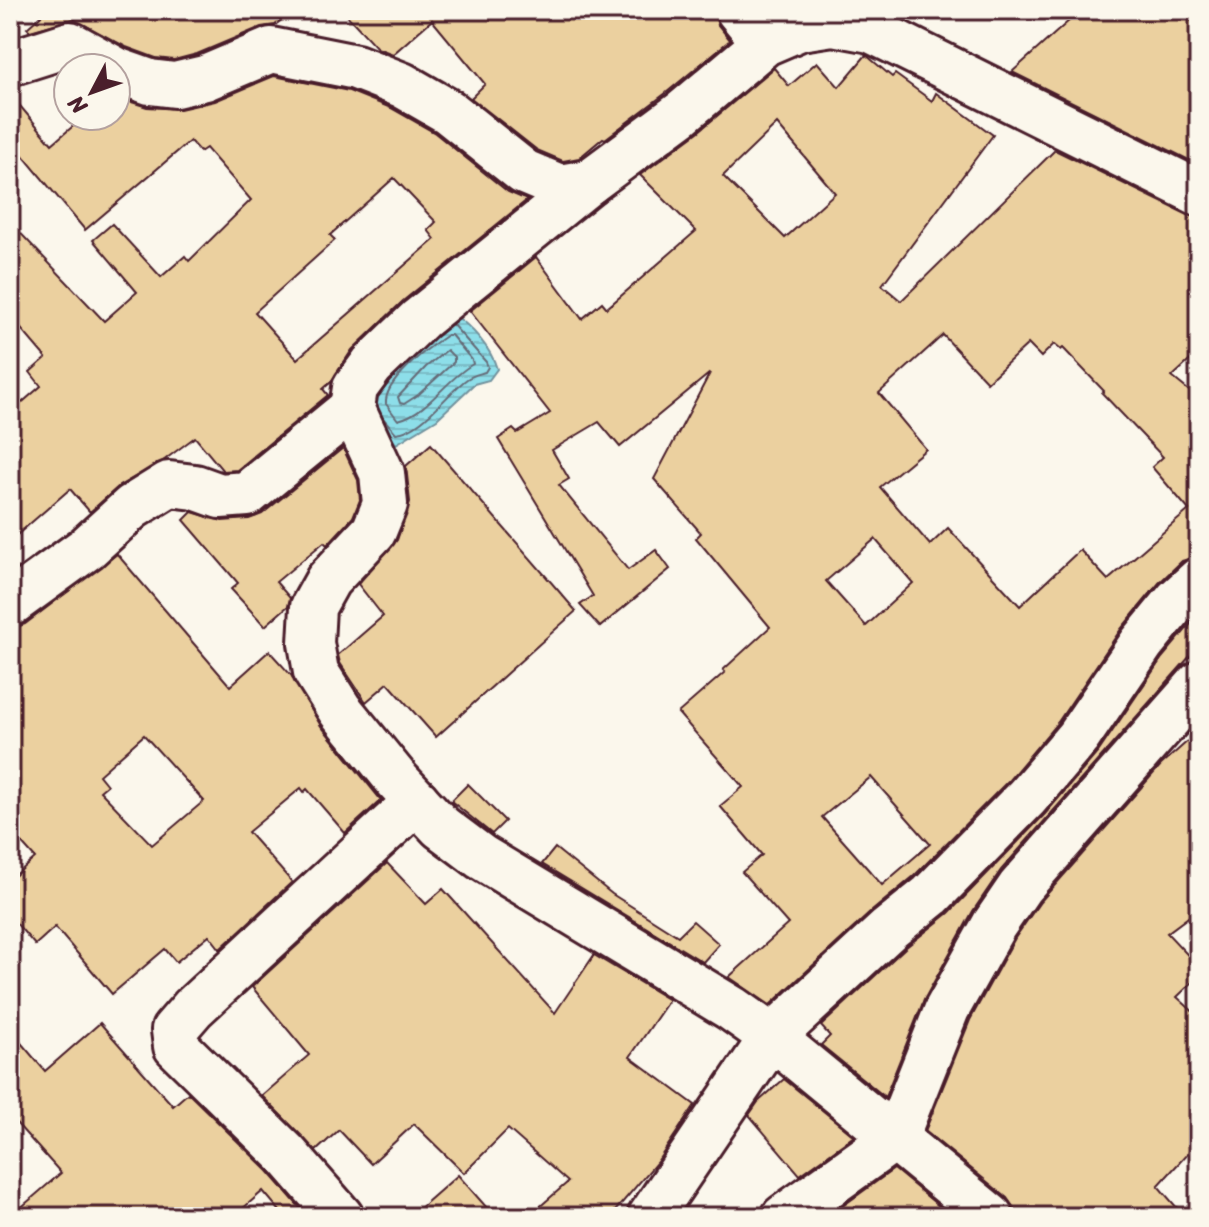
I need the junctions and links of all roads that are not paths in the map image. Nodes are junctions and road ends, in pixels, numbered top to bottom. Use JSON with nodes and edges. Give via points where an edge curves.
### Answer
{"nodes":[{"id":1,"x":738,"y":10,"type":"edge"},
{"id":2,"x":765,"y":43,"type":"junction"},
{"id":3,"x":84,"y":52,"type":"edge"},
{"id":4,"x":10,"y":63,"type":"edge"},
{"id":5,"x":132,"y":75,"type":"edge"},
{"id":6,"x":589,"y":182,"type":"junction"},
{"id":7,"x":1199,"y":193,"type":"edge"},
{"id":8,"x":352,"y":408,"type":"junction"},
{"id":9,"x":1199,"y":580,"type":"edge"},
{"id":10,"x":10,"y":604,"type":"edge"},
{"id":11,"x":1199,"y":684,"type":"edge"},
{"id":12,"x":417,"y":801,"type":"junction"},
{"id":13,"x":772,"y":1037,"type":"junction"},
{"id":14,"x":896,"y":1137,"type":"junction"},
{"id":15,"x":341,"y":1217,"type":"edge"},
{"id":16,"x":650,"y":1217,"type":"edge"},
{"id":17,"x":784,"y":1217,"type":"edge"},
{"id":18,"x":991,"y":1217,"type":"edge"}],
"edges":[{"from":1,"to":2,"type":"street"},
{"from":2,"to":6,"type":"street"},
{"from":2,"to":7,"type":"street","via":[[800,28],[833,23],[871,30]]},
{"from":3,"to":4,"type":"street","via":[[70,44]]},
{"from":5,"to":6,"type":"street","via":[[175,85],[271,50],[356,67],[449,112],[524,172],[560,187]]},
{"from":6,"to":8,"type":"street","via":[[382,355],[355,388]]},
{"from":8,"to":10,"type":"street","via":[[247,494],[220,496],[169,484]]},
{"from":8,"to":12,"type":"street","via":[[382,473],[385,504],[374,531],[328,580],[313,607],[311,643],[316,672],[340,710]]},
{"from":9,"to":13,"type":"street","via":[[1142,643],[1078,737],[1027,797],[931,895]]},
{"from":11,"to":14,"type":"street","via":[[1020,887],[994,925],[947,1009]]},
{"from":12,"to":13,"type":"street","via":[[481,857]]},
{"from":12,"to":15,"type":"street","via":[[174,1030],[176,1046],[286,1154]]},
{"from":13,"to":14,"type":"street"},
{"from":13,"to":16,"type":"street"},
{"from":14,"to":17,"type":"street"},
{"from":14,"to":18,"type":"street"}]}
